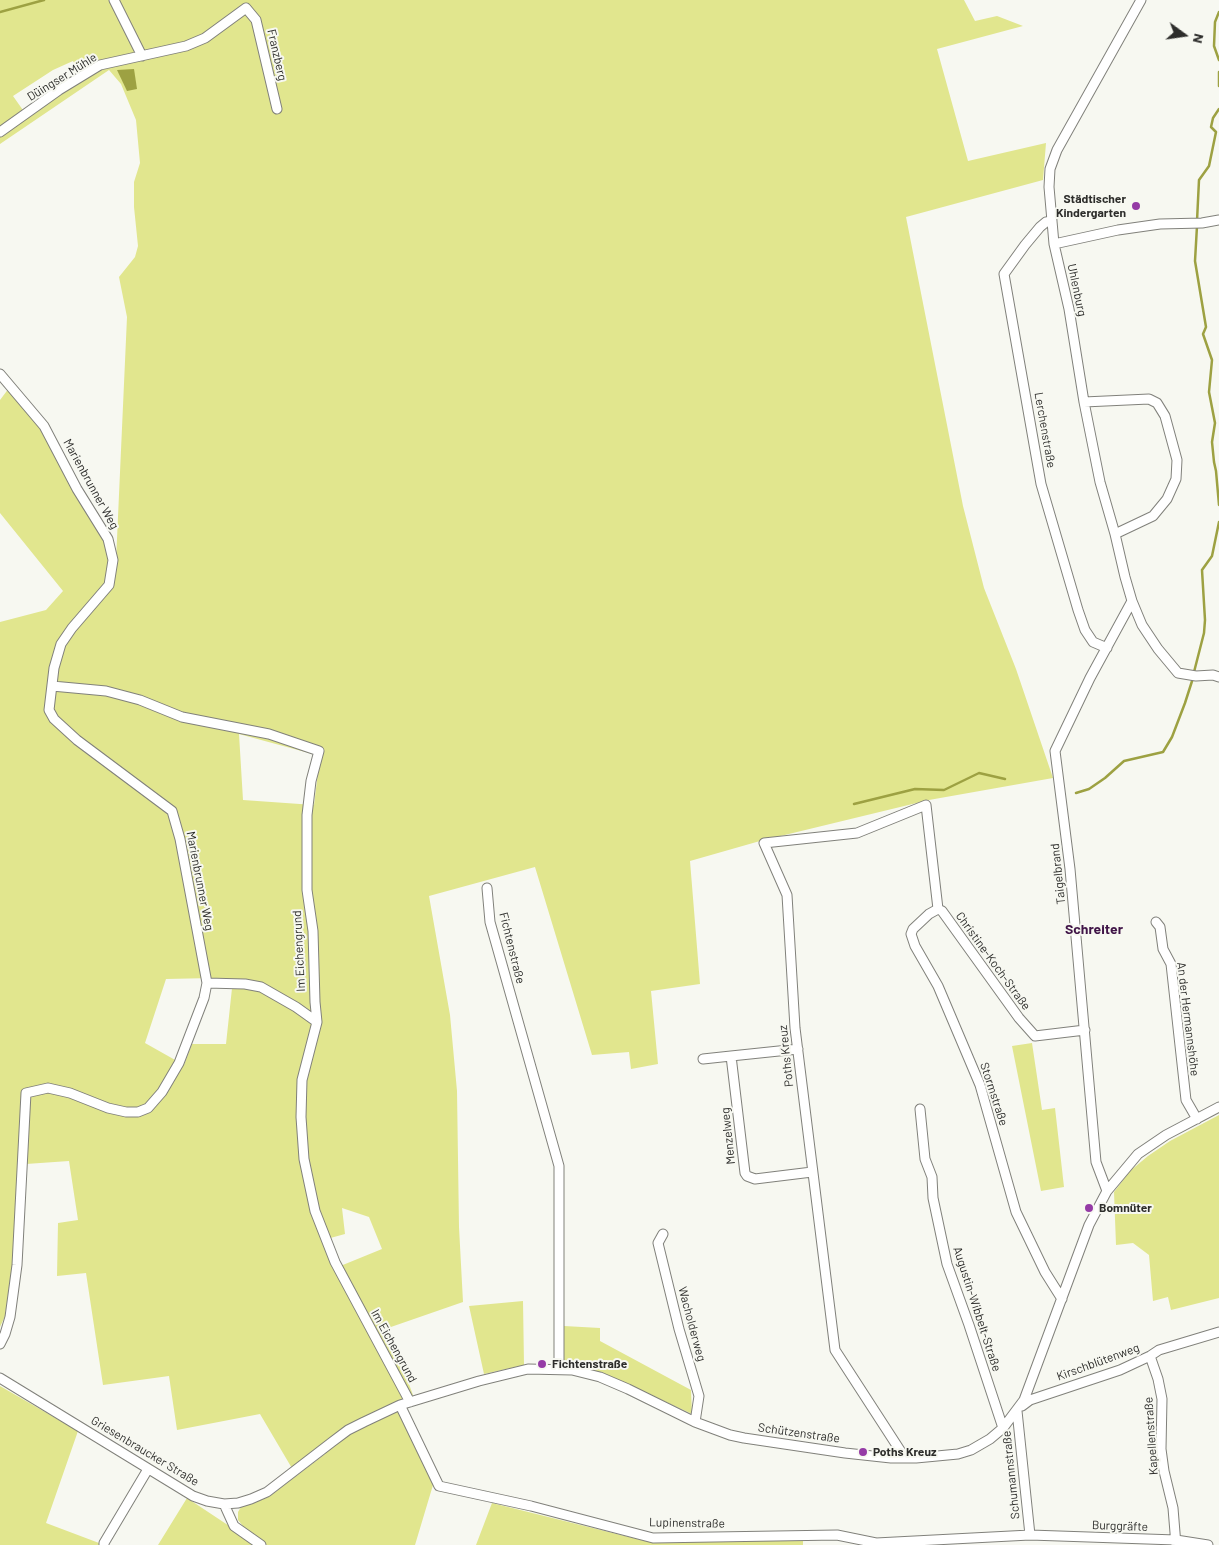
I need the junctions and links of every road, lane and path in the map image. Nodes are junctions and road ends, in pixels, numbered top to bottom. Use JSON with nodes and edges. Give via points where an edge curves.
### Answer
{"nodes":[{"id":1,"x":114,"y":0,"type":"edge"},
{"id":2,"x":1140,"y":0,"type":"edge"},
{"id":3,"x":142,"y":56,"type":"junction"},
{"id":4,"x":277,"y":109,"type":"dead end"},
{"id":5,"x":0,"y":132,"type":"edge"},
{"id":6,"x":1219,"y":220,"type":"edge"},
{"id":7,"x":1052,"y":221,"type":"junction"},
{"id":8,"x":1054,"y":244,"type":"junction"},
{"id":9,"x":0,"y":374,"type":"edge"},
{"id":10,"x":1084,"y":402,"type":"junction"},
{"id":11,"x":1116,"y":534,"type":"junction"},
{"id":12,"x":1132,"y":601,"type":"junction"},
{"id":13,"x":1107,"y":648,"type":"junction"},
{"id":14,"x":1219,"y":677,"type":"edge"},
{"id":15,"x":52,"y":686,"type":"junction"},
{"id":16,"x":764,"y":843,"type":"joint"},
{"id":17,"x":487,"y":888,"type":"dead end"},
{"id":18,"x":938,"y":909,"type":"junction"},
{"id":19,"x":1156,"y":922,"type":"dead end"},
{"id":20,"x":207,"y":983,"type":"junction"},
{"id":21,"x":316,"y":1022,"type":"junction"},
{"id":22,"x":1085,"y":1030,"type":"junction"},
{"id":23,"x":798,"y":1049,"type":"junction"},
{"id":24,"x":731,"y":1056,"type":"junction"},
{"id":25,"x":703,"y":1059,"type":"dead end"},
{"id":26,"x":1219,"y":1107,"type":"edge"},
{"id":27,"x":920,"y":1109,"type":"dead end"},
{"id":28,"x":1196,"y":1119,"type":"junction"},
{"id":29,"x":812,"y":1172,"type":"junction"},
{"id":30,"x":1107,"y":1191,"type":"junction"},
{"id":31,"x":663,"y":1234,"type":"dead end"},
{"id":32,"x":1062,"y":1299,"type":"junction"},
{"id":33,"x":1219,"y":1332,"type":"edge"},
{"id":34,"x":0,"y":1344,"type":"edge"},
{"id":35,"x":1150,"y":1356,"type":"junction"},
{"id":36,"x":559,"y":1368,"type":"junction"},
{"id":37,"x":0,"y":1378,"type":"edge"},
{"id":38,"x":410,"y":1402,"type":"junction"},
{"id":39,"x":400,"y":1405,"type":"junction"},
{"id":40,"x":1017,"y":1411,"type":"junction"},
{"id":41,"x":695,"y":1422,"type":"junction"},
{"id":42,"x":1003,"y":1428,"type":"junction"},
{"id":43,"x":905,"y":1458,"type":"junction"},
{"id":44,"x":148,"y":1469,"type":"junction"},
{"id":45,"x":224,"y":1504,"type":"junction"},
{"id":46,"x":1030,"y":1535,"type":"junction"},
{"id":47,"x":940,"y":1542,"type":"edge"},
{"id":48,"x":1176,"y":1543,"type":"edge"},
{"id":49,"x":104,"y":1545,"type":"edge"},
{"id":50,"x":262,"y":1545,"type":"edge"},
{"id":51,"x":1208,"y":1545,"type":"edge"}],
"edges":[{"from":1,"to":3,"type":"street"},
{"from":2,"to":7,"type":"street","name":"Uhlenburg","via":[[1057,150],[1048,187]]},
{"from":3,"to":4,"type":"street","name":"Franzberg","via":[[205,38],[246,8],[256,20]]},
{"from":3,"to":5,"type":"street","name":"Düingser Mühle","via":[[100,65]]},
{"from":6,"to":8,"type":"street","via":[[1118,230]]},
{"from":7,"to":8,"type":"street","name":"Uhlenburg"},
{"from":7,"to":13,"type":"street","name":"Lerchenstraße","via":[[1040,227],[1004,274],[1042,484],[1085,630],[1093,642]]},
{"from":8,"to":10,"type":"street","name":"Uhlenburg"},
{"from":9,"to":15,"type":"street","name":"Marienbrunner Weg","via":[[44,426],[108,539],[113,560],[109,585],[61,644]]},
{"from":10,"to":11,"type":"street","name":"Uhlenburg","via":[[1100,482]]},
{"from":10,"to":11,"type":"street","via":[[1149,399],[1157,403],[1165,416],[1177,460],[1176,479],[1167,499],[1153,516]]},
{"from":11,"to":12,"type":"street","name":"Uhlenburg"},
{"from":12,"to":13,"type":"street","name":"Taigelbrand"},
{"from":12,"to":14,"type":"street","name":"Uhlenburg","via":[[1142,625],[1178,673]]},
{"from":13,"to":22,"type":"street","name":"Taigelbrand","via":[[1055,751]]},
{"from":15,"to":20,"type":"street","name":"Marienbrunner Weg","via":[[49,710],[54,719],[172,811]]},
{"from":15,"to":21,"type":"street","name":"Im Eichengrund","via":[[106,690],[182,717],[269,734],[318,750],[307,815],[307,890],[313,930]]},
{"from":16,"to":18,"type":"street","name":"Christine-Koch-Straße","via":[[857,833],[926,805]]},
{"from":16,"to":23,"type":"street","name":"Poths Kreuz","via":[[786,895]]},
{"from":17,"to":36,"type":"street","name":"Fichtenstraße","via":[[490,922],[559,1166]]},
{"from":18,"to":22,"type":"street","name":"Christine-Koch-Straße","via":[[1035,1036]]},
{"from":18,"to":32,"type":"street","name":"Stormstraße","via":[[928,914],[911,934],[938,986],[980,1085],[1016,1212]]},
{"from":19,"to":28,"type":"street","name":"An der Hermannshöhe","via":[[1170,964],[1186,1100]]},
{"from":20,"to":21,"type":"street","via":[[261,987]]},
{"from":20,"to":34,"type":"street","name":"Marienbrunner Weg","via":[[179,1063],[148,1108],[126,1112],[48,1088],[26,1093],[18,1265],[10,1317]]},
{"from":21,"to":38,"type":"street","name":"Im Eichengrund","via":[[302,1080],[301,1117],[304,1159],[314,1211],[335,1262]]},
{"from":22,"to":30,"type":"street","name":"Taigelbrand","via":[[1096,1162]]},
{"from":23,"to":24,"type":"street"},
{"from":23,"to":29,"type":"street","name":"Poths Kreuz"},
{"from":24,"to":25,"type":"street"},
{"from":24,"to":29,"type":"street","name":"Menzelweg","via":[[745,1174],[755,1179]]},
{"from":26,"to":28,"type":"street","name":"Schützenstraße"},
{"from":27,"to":42,"type":"street","name":"Augustin-Wibbelt-Straße","via":[[925,1159],[932,1177],[933,1198],[947,1264]]},
{"from":28,"to":30,"type":"street","name":"Schützenstraße","via":[[1138,1154]]},
{"from":29,"to":43,"type":"street","name":"Poths Kreuz","via":[[835,1350]]},
{"from":30,"to":32,"type":"street","name":"Schützenstraße","via":[[1089,1225]]},
{"from":31,"to":41,"type":"street","name":"Wacholderweg","via":[[658,1243],[699,1396]]},
{"from":32,"to":40,"type":"street","name":"Schützenstraße"},
{"from":33,"to":35,"type":"street","name":"Kirschblütenweg","via":[[1159,1350]]},
{"from":35,"to":40,"type":"street","name":"Kirschblütenweg","via":[[1120,1370],[1030,1400]]},
{"from":35,"to":48,"type":"street","name":"Kapellenstraße","via":[[1162,1399],[1162,1456],[1173,1508]]},
{"from":36,"to":38,"type":"street","name":"Schützenstraße","via":[[512,1372]]},
{"from":36,"to":41,"type":"street","name":"Schützenstraße","via":[[628,1389]]},
{"from":37,"to":44,"type":"street","name":"Griesenbraucker Straße"},
{"from":38,"to":39,"type":"street","name":"Griesenbraucker Straße"},
{"from":39,"to":45,"type":"street","name":"Griesenbraucker Straße","via":[[348,1430],[267,1492],[238,1503]]},
{"from":39,"to":47,"type":"street","name":"Lupinenstraße","via":[[439,1486],[458,1491],[654,1538],[837,1535],[876,1543]]},
{"from":40,"to":42,"type":"street","name":"Schützenstraße"},
{"from":40,"to":46,"type":"street","name":"Schumannstraße"},
{"from":41,"to":43,"type":"street","name":"Schützenstraße","via":[[744,1438]]},
{"from":42,"to":43,"type":"street","name":"Schützenstraße","via":[[982,1444],[958,1454]]},
{"from":44,"to":45,"type":"street","name":"Griesenbraucker Straße","via":[[193,1496]]},
{"from":44,"to":49,"type":"street"},
{"from":45,"to":50,"type":"street","via":[[234,1526]]},
{"from":46,"to":47,"type":"street","name":"Lupinenstraße"},
{"from":46,"to":48,"type":"street","name":"Burggräfte"},
{"from":48,"to":51,"type":"street","name":"Burggräfte"}]}
